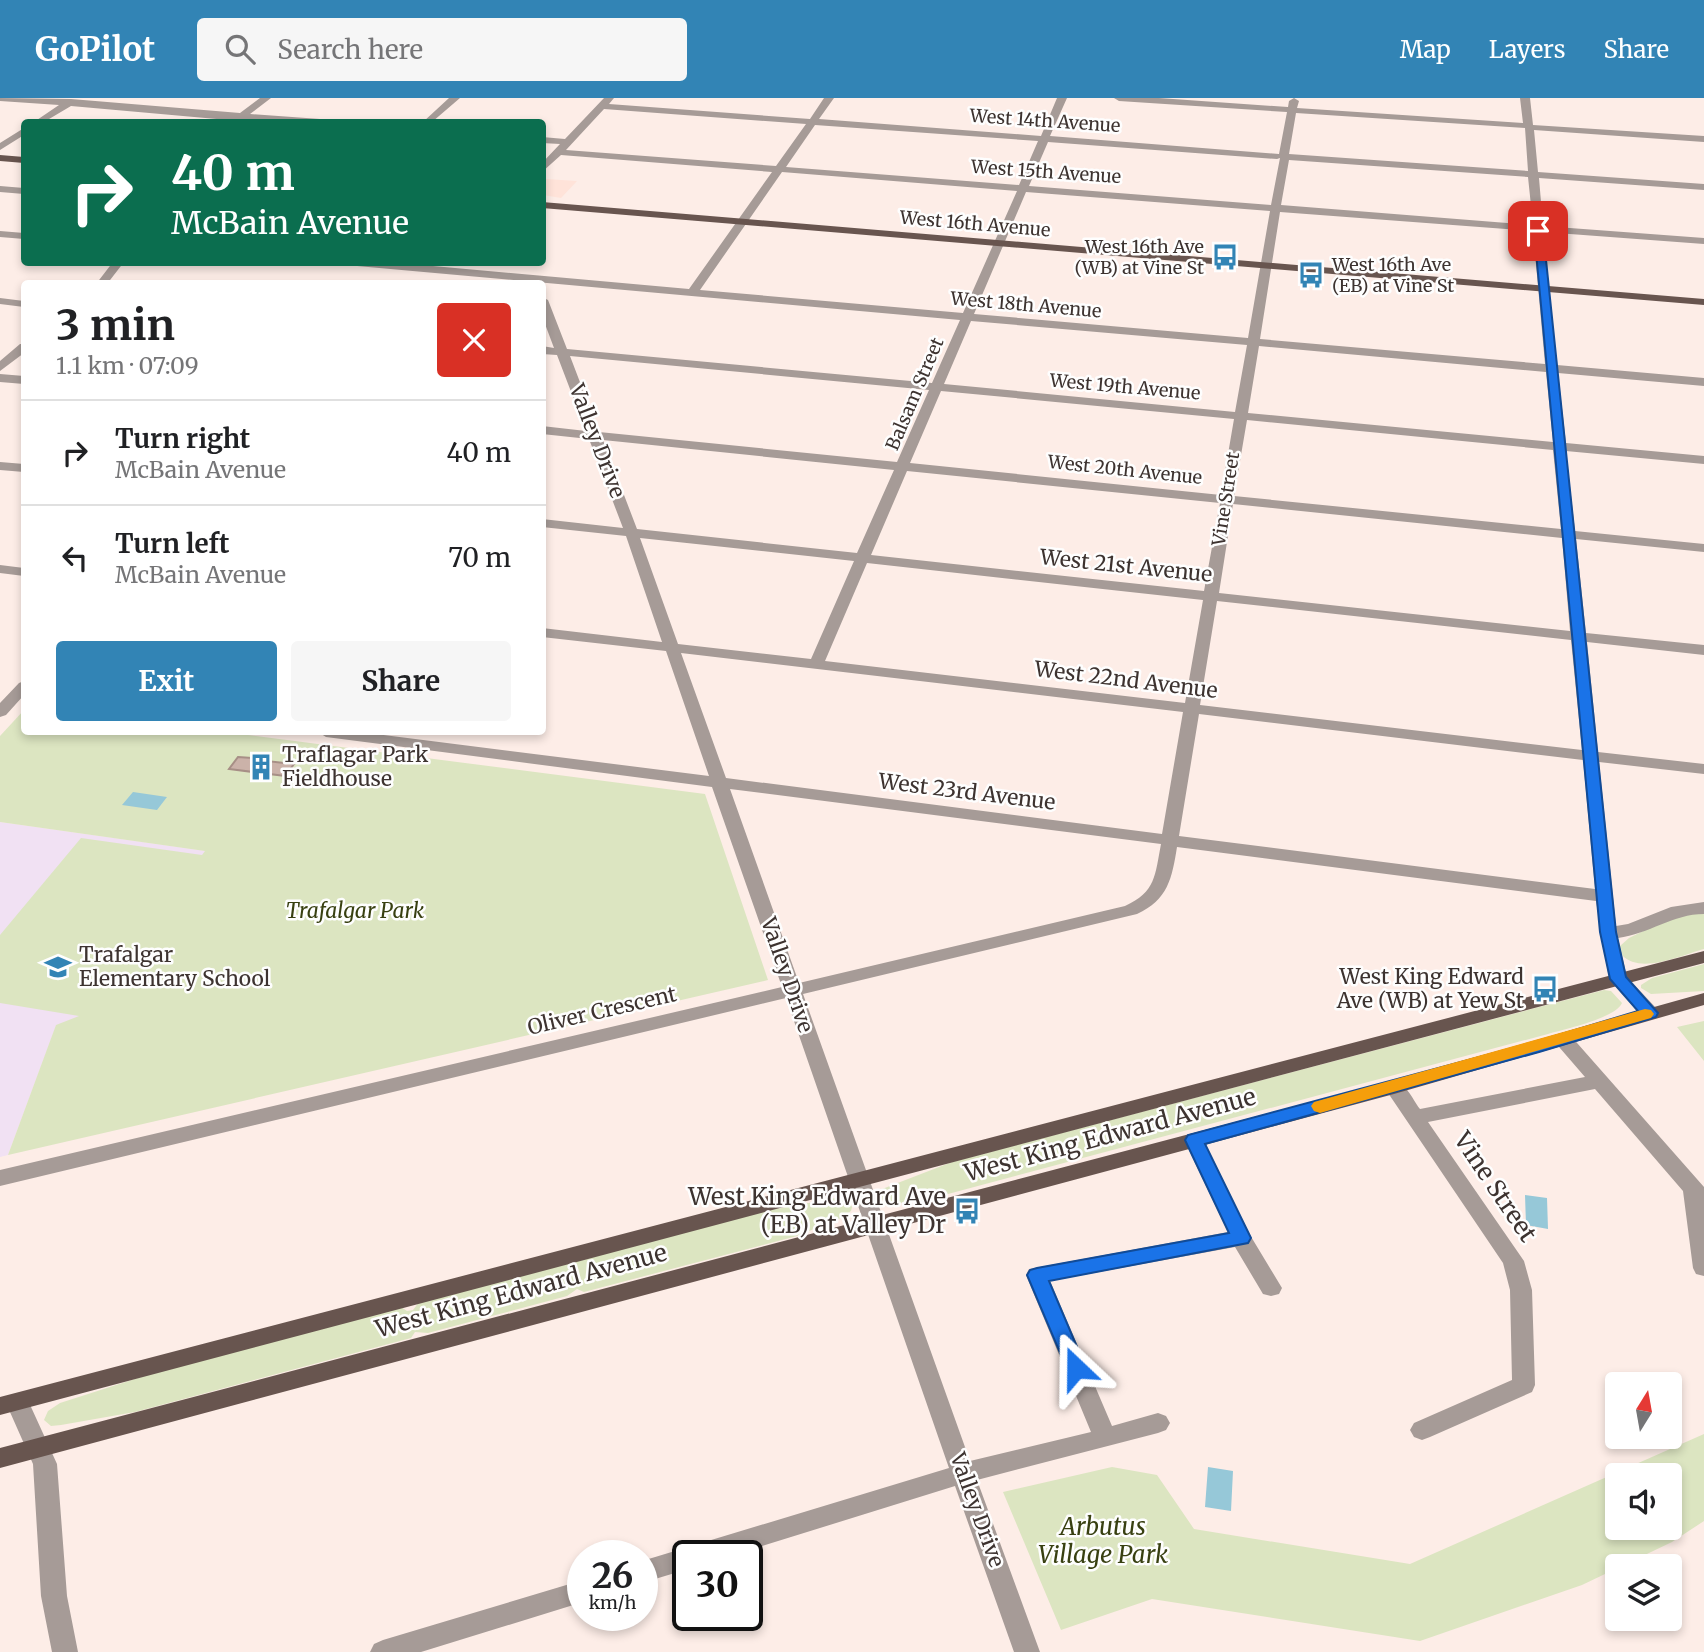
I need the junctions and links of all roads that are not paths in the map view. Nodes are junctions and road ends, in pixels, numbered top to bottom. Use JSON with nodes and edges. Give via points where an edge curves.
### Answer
{"nodes":[{"id":1,"x":1,"y":98,"type":"edge"},
{"id":2,"x":266,"y":98,"type":"edge"},
{"id":3,"x":455,"y":98,"type":"edge"},
{"id":4,"x":829,"y":98,"type":"edge"},
{"id":5,"x":1062,"y":98,"type":"edge"},
{"id":6,"x":1119,"y":98,"type":"edge"},
{"id":7,"x":1294,"y":98,"type":"edge"},
{"id":8,"x":1525,"y":98,"type":"edge"},
{"id":9,"x":72,"y":101,"type":"edge"},
{"id":10,"x":606,"y":102,"type":"edge"},
{"id":11,"x":1292,"y":110,"type":"junction"},
{"id":12,"x":43,"y":119,"type":"edge"},
{"id":13,"x":237,"y":119,"type":"edge"},
{"id":14,"x":430,"y":119,"type":"edge"},
{"id":15,"x":813,"y":122,"type":"junction"},
{"id":16,"x":1528,"y":127,"type":"junction"},
{"id":17,"x":21,"y":133,"type":"edge"},
{"id":18,"x":546,"y":139,"type":"edge"},
{"id":19,"x":1044,"y":139,"type":"junction"},
{"id":20,"x":1704,"y":139,"type":"edge"},
{"id":21,"x":568,"y":142,"type":"junction"},
{"id":22,"x":0,"y":148,"type":"edge"},
{"id":23,"x":21,"y":150,"type":"edge"},
{"id":24,"x":559,"y":152,"type":"junction"},
{"id":25,"x":1284,"y":156,"type":"junction"},
{"id":26,"x":0,"y":158,"type":"edge"},
{"id":27,"x":21,"y":160,"type":"edge"},
{"id":28,"x":546,"y":165,"type":"edge"},
{"id":29,"x":780,"y":169,"type":"junction"},
{"id":30,"x":1533,"y":175,"type":"junction"},
{"id":31,"x":1704,"y":187,"type":"edge"},
{"id":32,"x":1023,"y":188,"type":"junction"},
{"id":33,"x":0,"y":189,"type":"edge"},
{"id":34,"x":21,"y":191,"type":"edge"},
{"id":35,"x":546,"y":198,"type":"edge"},
{"id":36,"x":546,"y":205,"type":"edge"},
{"id":37,"x":578,"y":207,"type":"junction"},
{"id":38,"x":1275,"y":208,"type":"junction"},
{"id":39,"x":742,"y":223,"type":"junction"},
{"id":40,"x":1538,"y":228,"type":"junction"},
{"id":41,"x":0,"y":234,"type":"edge"},
{"id":42,"x":21,"y":236,"type":"edge"},
{"id":43,"x":1704,"y":241,"type":"edge"},
{"id":44,"x":998,"y":244,"type":"junction"},
{"id":45,"x":116,"y":266,"type":"edge"},
{"id":46,"x":432,"y":266,"type":"edge"},
{"id":47,"x":1265,"y":266,"type":"junction"},
{"id":48,"x":104,"y":280,"type":"edge"},
{"id":49,"x":420,"y":280,"type":"edge"},
{"id":50,"x":528,"y":280,"type":"edge"},
{"id":51,"x":546,"y":282,"type":"edge"},
{"id":52,"x":1545,"y":289,"type":"junction"},
{"id":53,"x":693,"y":292,"type":"junction"},
{"id":54,"x":0,"y":301,"type":"edge"},
{"id":55,"x":1704,"y":302,"type":"edge"},
{"id":56,"x":21,"y":303,"type":"edge"},
{"id":57,"x":546,"y":310,"type":"edge"},
{"id":58,"x":967,"y":317,"type":"junction"},
{"id":59,"x":1253,"y":342,"type":"junction"},
{"id":60,"x":21,"y":350,"type":"edge"},
{"id":61,"x":546,"y":350,"type":"edge"},
{"id":62,"x":563,"y":352,"type":"junction"},
{"id":63,"x":0,"y":367,"type":"edge"},
{"id":64,"x":1552,"y":369,"type":"junction"},
{"id":65,"x":0,"y":378,"type":"edge"},
{"id":66,"x":21,"y":380,"type":"edge"},
{"id":67,"x":1704,"y":382,"type":"edge"},
{"id":68,"x":937,"y":387,"type":"junction"},
{"id":69,"x":1240,"y":416,"type":"junction"},
{"id":70,"x":546,"y":430,"type":"edge"},
{"id":71,"x":594,"y":435,"type":"junction"},
{"id":72,"x":1560,"y":446,"type":"junction"},
{"id":73,"x":1704,"y":460,"type":"edge"},
{"id":74,"x":0,"y":466,"type":"edge"},
{"id":75,"x":903,"y":467,"type":"junction"},
{"id":76,"x":21,"y":468,"type":"edge"},
{"id":77,"x":1226,"y":500,"type":"junction"},
{"id":78,"x":546,"y":523,"type":"edge"},
{"id":79,"x":631,"y":533,"type":"junction"},
{"id":80,"x":1569,"y":534,"type":"junction"},
{"id":81,"x":1704,"y":548,"type":"edge"},
{"id":82,"x":863,"y":558,"type":"junction"},
{"id":83,"x":0,"y":569,"type":"edge"},
{"id":84,"x":21,"y":572,"type":"edge"},
{"id":85,"x":1210,"y":596,"type":"junction"},
{"id":86,"x":546,"y":632,"type":"edge"},
{"id":87,"x":1579,"y":636,"type":"junction"},
{"id":88,"x":671,"y":647,"type":"junction"},
{"id":89,"x":1704,"y":650,"type":"edge"},
{"id":90,"x":816,"y":664,"type":"junction"},
{"id":91,"x":0,"y":690,"type":"edge"},
{"id":92,"x":21,"y":690,"type":"edge"},
{"id":93,"x":21,"y":692,"type":"edge"},
{"id":94,"x":1191,"y":709,"type":"junction"},
{"id":95,"x":0,"y":712,"type":"edge"},
{"id":96,"x":350,"y":735,"type":"edge"},
{"id":97,"x":1591,"y":756,"type":"junction"},
{"id":98,"x":1704,"y":769,"type":"edge"},
{"id":99,"x":719,"y":782,"type":"junction"},
{"id":100,"x":1170,"y":841,"type":"junction"},
{"id":101,"x":1603,"y":896,"type":"junction"},
{"id":102,"x":1704,"y":908,"type":"edge"},
{"id":103,"x":1608,"y":932,"type":"junction"},
{"id":104,"x":1704,"y":957,"type":"edge"},
{"id":105,"x":1618,"y":979,"type":"junction"},
{"id":106,"x":792,"y":989,"type":"junction"},
{"id":107,"x":1704,"y":999,"type":"edge"},
{"id":108,"x":1650,"y":1013,"type":"junction"},
{"id":109,"x":1563,"y":1040,"type":"junction"},
{"id":110,"x":1601,"y":1081,"type":"junction"},
{"id":111,"x":1394,"y":1087,"type":"junction"},
{"id":112,"x":1416,"y":1117,"type":"junction"},
{"id":113,"x":1194,"y":1140,"type":"junction"},
{"id":114,"x":0,"y":1178,"type":"edge"},
{"id":115,"x":858,"y":1178,"type":"junction"},
{"id":116,"x":1699,"y":1194,"type":"edge"},
{"id":117,"x":874,"y":1223,"type":"junction"},
{"id":118,"x":1241,"y":1238,"type":"junction"},
{"id":119,"x":1704,"y":1268,"type":"edge"},
{"id":120,"x":1271,"y":1288,"type":"dead end"},
{"id":121,"x":9,"y":1405,"type":"edge"},
{"id":122,"x":1158,"y":1423,"type":"dead end"},
{"id":123,"x":1422,"y":1430,"type":"dead end"},
{"id":124,"x":1105,"y":1438,"type":"junction"},
{"id":125,"x":37,"y":1448,"type":"junction"},
{"id":126,"x":0,"y":1458,"type":"edge"},
{"id":127,"x":964,"y":1473,"type":"junction"},
{"id":128,"x":747,"y":1540,"type":"edge"},
{"id":129,"x":567,"y":1596,"type":"edge"},
{"id":130,"x":65,"y":1652,"type":"edge"},
{"id":131,"x":383,"y":1652,"type":"edge"},
{"id":132,"x":1027,"y":1652,"type":"edge"}],
"edges":[{"from":1,"to":9,"type":"street"},
{"from":2,"to":13,"type":"street"},
{"from":3,"to":14,"type":"street"},
{"from":4,"to":15,"type":"street"},
{"from":5,"to":19,"type":"street","name":"Balsam Street"},
{"from":6,"to":11,"type":"street"},
{"from":7,"to":11,"type":"street","name":"Vine Street"},
{"from":8,"to":16,"type":"street"},
{"from":9,"to":12,"type":"street"},
{"from":9,"to":13,"type":"street"},
{"from":10,"to":15,"type":"street","name":"West 14th Avenue"},
{"from":10,"to":21,"type":"street"},
{"from":11,"to":16,"type":"street"},
{"from":11,"to":25,"type":"street","name":"Vine Street"},
{"from":15,"to":19,"type":"street","name":"West 14th Avenue"},
{"from":15,"to":29,"type":"street"},
{"from":16,"to":20,"type":"street"},
{"from":16,"to":30,"type":"street"},
{"from":17,"to":22,"type":"street"},
{"from":18,"to":21,"type":"street"},
{"from":19,"to":25,"type":"street","name":"West 14th Avenue"},
{"from":19,"to":32,"type":"street","name":"Balsam Street"},
{"from":21,"to":24,"type":"street"},
{"from":22,"to":23,"type":"main road"},
{"from":24,"to":28,"type":"street"},
{"from":24,"to":29,"type":"street","name":"West 15th Avenue"},
{"from":25,"to":30,"type":"street","name":"West 14th Avenue"},
{"from":25,"to":38,"type":"street","name":"Vine Street"},
{"from":26,"to":27,"type":"main road"},
{"from":29,"to":32,"type":"street","name":"West 15th Avenue"},
{"from":29,"to":39,"type":"street"},
{"from":30,"to":31,"type":"street","name":"West 14th Avenue"},
{"from":30,"to":40,"type":"street"},
{"from":32,"to":38,"type":"street","name":"West 15th Avenue"},
{"from":32,"to":44,"type":"street","name":"Balsam Street"},
{"from":33,"to":34,"type":"street"},
{"from":35,"to":37,"type":"main road","name":"West 16th Avenue"},
{"from":36,"to":37,"type":"main road","name":"West 16th Avenue"},
{"from":37,"to":39,"type":"main road","name":"West 16th Avenue"},
{"from":38,"to":40,"type":"street","name":"West 15th Avenue"},
{"from":38,"to":47,"type":"street","name":"Vine Street"},
{"from":39,"to":44,"type":"main road","name":"West 16th Avenue"},
{"from":39,"to":53,"type":"street"},
{"from":40,"to":43,"type":"street","name":"West 15th Avenue"},
{"from":40,"to":52,"type":"street"},
{"from":41,"to":42,"type":"street"},
{"from":44,"to":47,"type":"main road","name":"West 16th Avenue"},
{"from":44,"to":58,"type":"street","name":"Balsam Street"},
{"from":45,"to":48,"type":"street"},
{"from":46,"to":49,"type":"street"},
{"from":46,"to":50,"type":"street","name":"West 18th Avenue"},
{"from":47,"to":52,"type":"main road","name":"West 16th Avenue"},
{"from":47,"to":59,"type":"street","name":"Vine Street"},
{"from":51,"to":53,"type":"street","name":"West 18th Avenue"},
{"from":52,"to":55,"type":"main road","name":"West 16th Avenue"},
{"from":52,"to":64,"type":"street"},
{"from":53,"to":58,"type":"street","name":"West 18th Avenue"},
{"from":54,"to":56,"type":"street"},
{"from":57,"to":62,"type":"street","name":"Valley Drive"},
{"from":58,"to":59,"type":"street","name":"West 18th Avenue"},
{"from":58,"to":68,"type":"street","name":"Balsam Street"},
{"from":59,"to":64,"type":"street","name":"West 18th Avenue"},
{"from":59,"to":69,"type":"street","name":"Vine Street"},
{"from":60,"to":63,"type":"street"},
{"from":61,"to":62,"type":"street","name":"West 19th Avenue"},
{"from":62,"to":68,"type":"street","name":"West 19th Avenue"},
{"from":62,"to":71,"type":"street","name":"Valley Drive"},
{"from":64,"to":67,"type":"street","name":"West 18th Avenue"},
{"from":64,"to":72,"type":"street"},
{"from":65,"to":66,"type":"street"},
{"from":68,"to":69,"type":"street","name":"West 19th Avenue"},
{"from":68,"to":75,"type":"street","name":"Balsam Street"},
{"from":69,"to":72,"type":"street","name":"West 19th Avenue"},
{"from":69,"to":77,"type":"street","name":"Vine Street"},
{"from":70,"to":71,"type":"street","name":"West 20th Avenue"},
{"from":71,"to":75,"type":"street","name":"West 20th Avenue"},
{"from":71,"to":79,"type":"street","name":"Valley Drive"},
{"from":72,"to":73,"type":"street","name":"West 19th Avenue"},
{"from":72,"to":80,"type":"street"},
{"from":74,"to":76,"type":"street"},
{"from":75,"to":77,"type":"street","name":"West 20th Avenue"},
{"from":75,"to":82,"type":"street","name":"Balsam Street"},
{"from":77,"to":80,"type":"street","name":"West 20th Avenue"},
{"from":77,"to":85,"type":"street","name":"Vine Street"},
{"from":78,"to":79,"type":"street","name":"West 21st Avenue"},
{"from":79,"to":82,"type":"street","name":"West 21st Avenue"},
{"from":79,"to":88,"type":"street","name":"Valley Drive"},
{"from":80,"to":81,"type":"street","name":"West 20th Avenue"},
{"from":80,"to":87,"type":"street"},
{"from":82,"to":85,"type":"street","name":"West 21st Avenue"},
{"from":82,"to":90,"type":"street","name":"Balsam Street"},
{"from":83,"to":84,"type":"street"},
{"from":85,"to":87,"type":"street","name":"West 21st Avenue"},
{"from":85,"to":94,"type":"street","name":"Vine Street"},
{"from":86,"to":88,"type":"street","name":"West 22nd Avenue"},
{"from":87,"to":89,"type":"street","name":"West 21st Avenue"},
{"from":87,"to":97,"type":"street"},
{"from":88,"to":90,"type":"street","name":"West 22nd Avenue"},
{"from":88,"to":99,"type":"street","name":"Valley Drive"},
{"from":90,"to":94,"type":"street","name":"West 22nd Avenue"},
{"from":91,"to":92,"type":"street"},
{"from":93,"to":95,"type":"street"},
{"from":94,"to":97,"type":"street","name":"West 22nd Avenue"},
{"from":94,"to":100,"type":"street","name":"Vine Street"},
{"from":96,"to":99,"type":"street","name":"West 23rd Avenue"},
{"from":97,"to":98,"type":"street","name":"West 22nd Avenue"},
{"from":97,"to":101,"type":"street"},
{"from":99,"to":100,"type":"street","name":"West 23rd Avenue"},
{"from":99,"to":106,"type":"street","name":"Valley Drive"},
{"from":100,"to":101,"type":"street","name":"West 23rd Avenue"},
{"from":100,"to":106,"type":"street","name":"Oliver Crescent","via":[[1159,892],[1144,905]]},
{"from":101,"to":103,"type":"street"},
{"from":102,"to":103,"type":"street","via":[[1679,908],[1629,932]]},
{"from":103,"to":105,"type":"street"},
{"from":104,"to":105,"type":"main road","name":"West King Edward Avenue"},
{"from":105,"to":108,"type":"street"},
{"from":105,"to":115,"type":"main road","name":"West King Edward Avenue"},
{"from":106,"to":114,"type":"street","name":"Oliver Crescent"},
{"from":106,"to":115,"type":"street","name":"Valley Drive"},
{"from":107,"to":108,"type":"main road","name":"West King Edward Avenue"},
{"from":108,"to":109,"type":"main road","name":"West King Edward Avenue"},
{"from":109,"to":110,"type":"street"},
{"from":109,"to":111,"type":"main road","name":"West King Edward Avenue"},
{"from":110,"to":112,"type":"street"},
{"from":110,"to":116,"type":"street"},
{"from":111,"to":112,"type":"street","name":"Vine Street"},
{"from":111,"to":113,"type":"main road","name":"West King Edward Avenue"},
{"from":112,"to":123,"type":"street","name":"Vine Street","via":[[1517,1268],[1524,1385]]},
{"from":113,"to":117,"type":"main road","name":"West King Edward Avenue"},
{"from":113,"to":118,"type":"street"},
{"from":115,"to":117,"type":"street","name":"Valley Drive"},
{"from":115,"to":121,"type":"main road","name":"West King Edward Avenue"},
{"from":116,"to":119,"type":"street"},
{"from":117,"to":125,"type":"main road","name":"West King Edward Avenue"},
{"from":117,"to":127,"type":"street","name":"Valley Drive"},
{"from":118,"to":120,"type":"street"},
{"from":118,"to":124,"type":"street","via":[[1037,1275]]},
{"from":121,"to":125,"type":"street"},
{"from":122,"to":124,"type":"street"},
{"from":124,"to":127,"type":"street"},
{"from":125,"to":126,"type":"main road","name":"West King Edward Avenue"},
{"from":125,"to":130,"type":"street","via":[[45,1464],[54,1595]]},
{"from":127,"to":128,"type":"street"},
{"from":127,"to":132,"type":"street","name":"Valley Drive"},
{"from":129,"to":131,"type":"street"}]}
